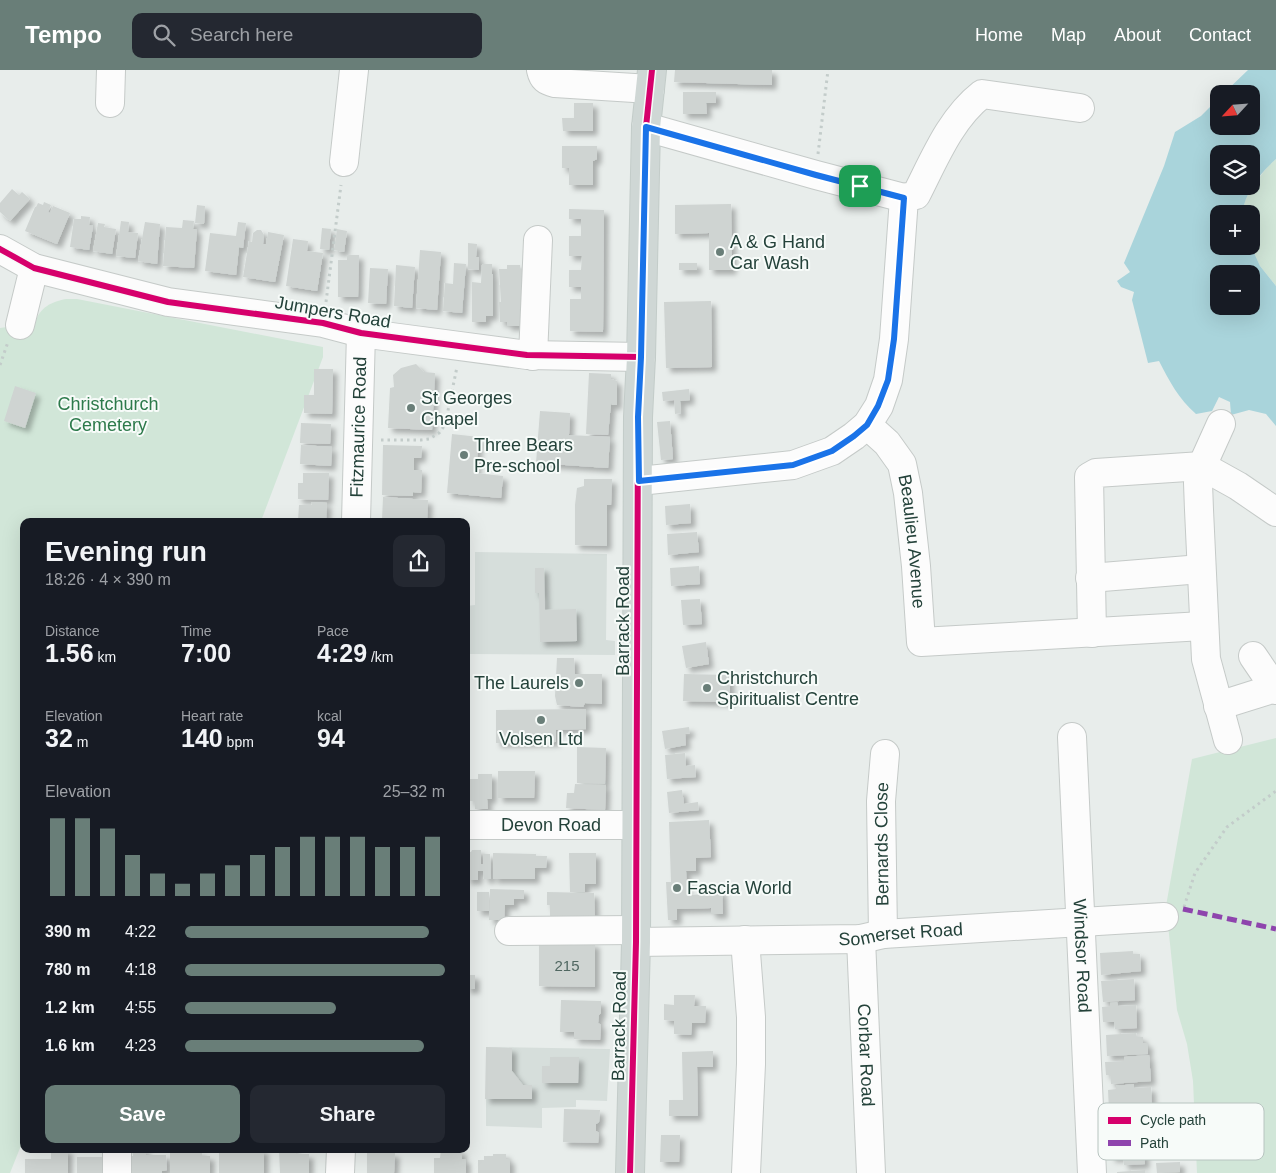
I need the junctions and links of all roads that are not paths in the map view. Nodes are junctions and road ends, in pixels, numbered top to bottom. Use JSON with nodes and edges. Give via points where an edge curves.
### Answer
{"nodes":[{"id":1,"x":111,"y":70,"type":"edge"},
{"id":2,"x":354,"y":70,"type":"edge"},
{"id":3,"x":541,"y":70,"type":"edge"},
{"id":4,"x":651,"y":79,"type":"edge"},
{"id":5,"x":110,"y":103,"type":"dead end"},
{"id":6,"x":1080,"y":108,"type":"dead end"},
{"id":7,"x":646,"y":127,"type":"junction"},
{"id":8,"x":344,"y":162,"type":"road end"},
{"id":9,"x":904,"y":198,"type":"junction"},
{"id":10,"x":538,"y":240,"type":"dead end"},
{"id":11,"x":0,"y":249,"type":"edge"},
{"id":12,"x":34,"y":268,"type":"junction"},
{"id":13,"x":20,"y":325,"type":"dead end"},
{"id":14,"x":361,"y":334,"type":"junction"},
{"id":15,"x":533,"y":356,"type":"junction"},
{"id":16,"x":641,"y":357,"type":"junction"},
{"id":17,"x":1221,"y":424,"type":"dead end"},
{"id":18,"x":867,"y":425,"type":"junction"},
{"id":19,"x":1202,"y":466,"type":"junction"},
{"id":20,"x":639,"y":481,"type":"junction"},
{"id":21,"x":1276,"y":512,"type":"edge"},
{"id":22,"x":356,"y":518,"type":"edge"},
{"id":23,"x":1201,"y":569,"type":"junction"},
{"id":24,"x":1090,"y":578,"type":"junction"},
{"id":25,"x":1203,"y":626,"type":"junction"},
{"id":26,"x":1092,"y":632,"type":"junction"},
{"id":27,"x":1253,"y":656,"type":"dead end"},
{"id":28,"x":1275,"y":689,"type":"edge"},
{"id":29,"x":1218,"y":706,"type":"junction"},
{"id":30,"x":1072,"y":737,"type":"dead end"},
{"id":31,"x":1228,"y":740,"type":"dead end"},
{"id":32,"x":885,"y":754,"type":"dead end"},
{"id":33,"x":470,"y":825,"type":"edge"},
{"id":34,"x":636,"y":825,"type":"junction"},
{"id":35,"x":1164,"y":917,"type":"road end"},
{"id":36,"x":1081,"y":923,"type":"junction"},
{"id":37,"x":508,"y":931,"type":"dead end"},
{"id":38,"x":636,"y":936,"type":"junction"},
{"id":39,"x":872,"y":936,"type":"junction"},
{"id":40,"x":745,"y":940,"type":"junction"},
{"id":41,"x":117,"y":1153,"type":"edge"},
{"id":42,"x":341,"y":1153,"type":"edge"},
{"id":43,"x":117,"y":1173,"type":"edge"},
{"id":44,"x":340,"y":1173,"type":"edge"},
{"id":45,"x":630,"y":1173,"type":"edge"},
{"id":46,"x":746,"y":1173,"type":"edge"},
{"id":47,"x":870,"y":1173,"type":"edge"},
{"id":48,"x":1092,"y":1173,"type":"edge"}],
"edges":[{"from":1,"to":5,"type":"street"},
{"from":2,"to":8,"type":"street"},
{"from":3,"to":4,"type":"street","via":[[547,81],[555,83]]},
{"from":4,"to":7,"type":"main road","name":"Barrack Road"},
{"from":6,"to":9,"type":"street","via":[[982,94],[947,134],[916,195]]},
{"from":7,"to":9,"type":"street"},
{"from":7,"to":16,"type":"main road","name":"Barrack Road"},
{"from":9,"to":18,"type":"street","via":[[895,330],[888,380]]},
{"from":10,"to":15,"type":"street"},
{"from":11,"to":12,"type":"street","name":"Jumpers Road"},
{"from":12,"to":13,"type":"street"},
{"from":12,"to":14,"type":"street","name":"Jumpers Road","via":[[168,302],[323,323]]},
{"from":14,"to":15,"type":"street","name":"Jumpers Road"},
{"from":14,"to":22,"type":"street","name":"Fitzmaurice Road"},
{"from":15,"to":16,"type":"street","name":"Jumpers Road"},
{"from":16,"to":20,"type":"main road","name":"Barrack Road"},
{"from":17,"to":19,"type":"street"},
{"from":18,"to":20,"type":"street","via":[[832,451],[793,465]]},
{"from":18,"to":26,"type":"street","name":"Beaulieu Avenue","via":[[887,443],[902,464],[916,566],[921,642]]},
{"from":19,"to":21,"type":"street"},
{"from":19,"to":23,"type":"street","via":[[1198,484]]},
{"from":19,"to":24,"type":"street","via":[[1096,473],[1089,477]]},
{"from":20,"to":34,"type":"main road","name":"Barrack Road"},
{"from":23,"to":24,"type":"street"},
{"from":23,"to":25,"type":"street"},
{"from":24,"to":26,"type":"street"},
{"from":25,"to":26,"type":"street"},
{"from":25,"to":29,"type":"street","via":[[1206,659]]},
{"from":27,"to":28,"type":"street"},
{"from":28,"to":29,"type":"street"},
{"from":29,"to":31,"type":"street"},
{"from":30,"to":36,"type":"street","name":"Windsor Road"},
{"from":32,"to":39,"type":"street","name":"Bernards Close"},
{"from":33,"to":34,"type":"street","name":"Devon Road"},
{"from":34,"to":38,"type":"main road","name":"Barrack Road"},
{"from":35,"to":36,"type":"street","name":"Somerset Road"},
{"from":36,"to":39,"type":"street","name":"Somerset Road"},
{"from":36,"to":48,"type":"street","name":"Windsor Road"},
{"from":37,"to":38,"type":"street","name":"Somerset Road"},
{"from":38,"to":40,"type":"street","name":"Somerset Road"},
{"from":38,"to":45,"type":"main road","name":"Barrack Road"},
{"from":39,"to":40,"type":"street","name":"Somerset Road"},
{"from":39,"to":47,"type":"street","name":"Corbar Road"},
{"from":40,"to":46,"type":"street","via":[[751,1018]]},
{"from":41,"to":43,"type":"street"},
{"from":42,"to":44,"type":"street"}]}
